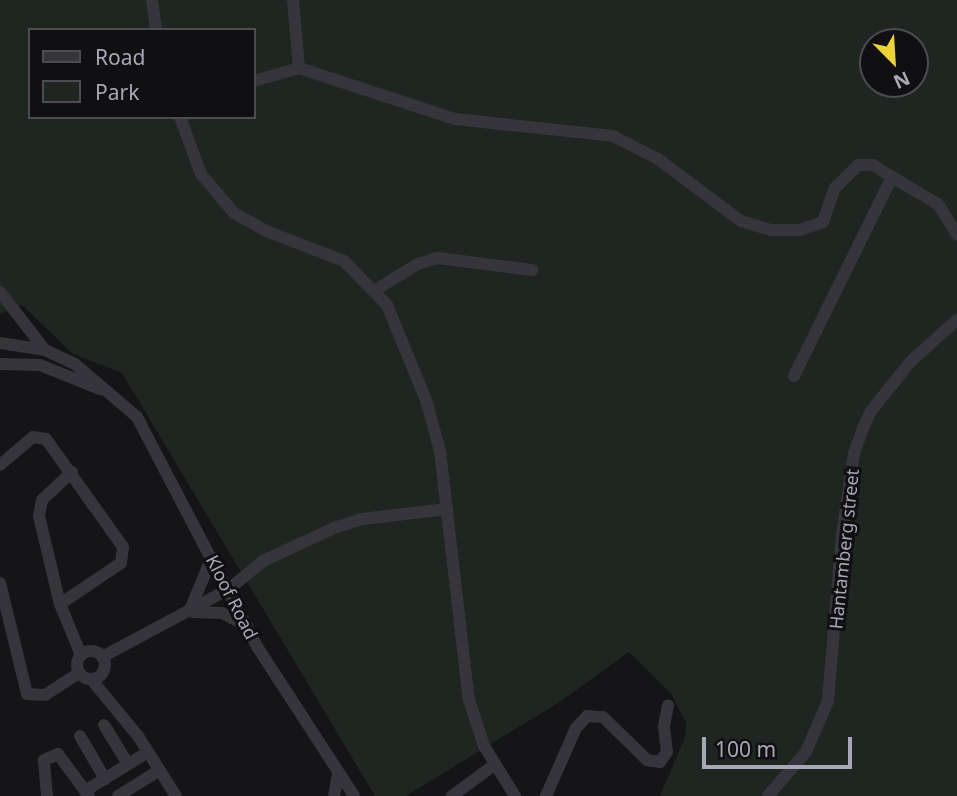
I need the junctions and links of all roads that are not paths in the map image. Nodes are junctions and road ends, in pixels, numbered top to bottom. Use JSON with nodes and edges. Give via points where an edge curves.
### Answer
{"nodes":[{"id":1,"x":152,"y":0,"type":"edge"},
{"id":2,"x":293,"y":0,"type":"edge"},
{"id":3,"x":156,"y":28,"type":"edge"},
{"id":4,"x":299,"y":68,"type":"junction"},
{"id":5,"x":256,"y":80,"type":"edge"},
{"id":6,"x":181,"y":119,"type":"edge"},
{"id":7,"x":892,"y":177,"type":"junction"},
{"id":8,"x":957,"y":235,"type":"edge"},
{"id":9,"x":532,"y":270,"type":"dead end"},
{"id":10,"x":377,"y":289,"type":"junction"},
{"id":11,"x":0,"y":292,"type":"edge"},
{"id":12,"x":957,"y":320,"type":"edge"},
{"id":13,"x":0,"y":343,"type":"edge"},
{"id":14,"x":45,"y":350,"type":"junction"},
{"id":15,"x":0,"y":364,"type":"edge"},
{"id":16,"x":794,"y":376,"type":"dead end"},
{"id":17,"x":116,"y":396,"type":"junction"},
{"id":18,"x":0,"y":466,"type":"edge"},
{"id":19,"x":72,"y":472,"type":"junction"},
{"id":20,"x":447,"y":509,"type":"junction"},
{"id":21,"x":212,"y":557,"type":"junction"},
{"id":22,"x":0,"y":583,"type":"edge"},
{"id":23,"x":229,"y":589,"type":"junction"},
{"id":24,"x":60,"y":604,"type":"junction"},
{"id":25,"x":188,"y":613,"type":"junction"},
{"id":26,"x":248,"y":627,"type":"junction"},
{"id":27,"x":81,"y":655,"type":"junction"},
{"id":28,"x":102,"y":657,"type":"junction"},
{"id":29,"x":79,"y":673,"type":"junction"},
{"id":30,"x":91,"y":679,"type":"junction"},
{"id":31,"x":668,"y":705,"type":"dead end"},
{"id":32,"x":104,"y":725,"type":"dead end"},
{"id":33,"x":80,"y":737,"type":"dead end"},
{"id":34,"x":148,"y":751,"type":"junction"},
{"id":35,"x":128,"y":764,"type":"junction"},
{"id":36,"x":494,"y":765,"type":"junction"},
{"id":37,"x":160,"y":770,"type":"junction"},
{"id":38,"x":338,"y":773,"type":"junction"},
{"id":39,"x":105,"y":779,"type":"junction"},
{"id":40,"x":87,"y":793,"type":"edge"},
{"id":41,"x":170,"y":794,"type":"edge"},
{"id":42,"x":47,"y":796,"type":"edge"},
{"id":43,"x":118,"y":796,"type":"edge"},
{"id":44,"x":334,"y":796,"type":"edge"},
{"id":45,"x":354,"y":796,"type":"edge"},
{"id":46,"x":452,"y":796,"type":"edge"},
{"id":47,"x":515,"y":796,"type":"edge"},
{"id":48,"x":546,"y":796,"type":"edge"},
{"id":49,"x":768,"y":796,"type":"edge"}],
"edges":[{"from":1,"to":3,"type":"street"},
{"from":2,"to":4,"type":"street"},
{"from":4,"to":5,"type":"street"},
{"from":4,"to":7,"type":"street","via":[[455,119],[596,132],[627,141],[741,221],[771,230],[800,230],[823,222],[835,188],[858,165],[873,165]]},
{"from":6,"to":10,"type":"street","via":[[201,174],[234,213],[344,261]]},
{"from":7,"to":8,"type":"street","via":[[938,204]]},
{"from":7,"to":16,"type":"street"},
{"from":9,"to":10,"type":"street","via":[[438,258],[418,264]]},
{"from":10,"to":20,"type":"street","via":[[426,400],[440,451]]},
{"from":11,"to":14,"type":"street"},
{"from":12,"to":49,"type":"street","name":"Hantamberg street","via":[[911,361],[863,428],[854,453],[844,523],[828,701],[821,727],[806,752]]},
{"from":13,"to":14,"type":"street"},
{"from":14,"to":17,"type":"street","name":"Kloof Road","via":[[84,369]]},
{"from":15,"to":17,"type":"street","via":[[62,371]]},
{"from":17,"to":21,"type":"street","name":"Kloof Road","via":[[137,417]]},
{"from":18,"to":19,"type":"street","via":[[19,446],[40,437]]},
{"from":19,"to":24,"type":"street","via":[[40,507]]},
{"from":19,"to":24,"type":"street","via":[[118,537],[125,555],[115,568]]},
{"from":20,"to":23,"type":"street","via":[[362,519],[334,528],[263,561]]},
{"from":20,"to":36,"type":"street","via":[[469,700]]},
{"from":21,"to":23,"type":"street","name":"Kloof Road"},
{"from":21,"to":25,"type":"street"},
{"from":22,"to":29,"type":"street","via":[[27,694],[45,695]]},
{"from":23,"to":25,"type":"street"},
{"from":23,"to":26,"type":"street","name":"Kloof Road"},
{"from":24,"to":27,"type":"street"},
{"from":25,"to":26,"type":"street","via":[[222,612]]},
{"from":25,"to":28,"type":"street"},
{"from":26,"to":38,"type":"street","name":"Kloof Road","via":[[285,694]]},
{"from":27,"to":28,"type":"street","via":[[90,651]]},
{"from":27,"to":29,"type":"street"},
{"from":28,"to":30,"type":"street","via":[[103,671]]},
{"from":29,"to":30,"type":"street"},
{"from":30,"to":34,"type":"street"},
{"from":31,"to":48,"type":"street","via":[[664,726],[667,752],[660,762],[647,760],[603,717],[587,716],[576,728]]},
{"from":32,"to":35,"type":"street"},
{"from":33,"to":39,"type":"street"},
{"from":34,"to":35,"type":"street"},
{"from":34,"to":37,"type":"street"},
{"from":35,"to":39,"type":"street"},
{"from":36,"to":46,"type":"street"},
{"from":36,"to":47,"type":"street"},
{"from":37,"to":41,"type":"street"},
{"from":37,"to":43,"type":"street"},
{"from":38,"to":44,"type":"street"},
{"from":38,"to":45,"type":"street","name":"Kloof Road"},
{"from":39,"to":40,"type":"street"},
{"from":40,"to":42,"type":"street","via":[[63,757],[53,755],[43,765]]}]}
